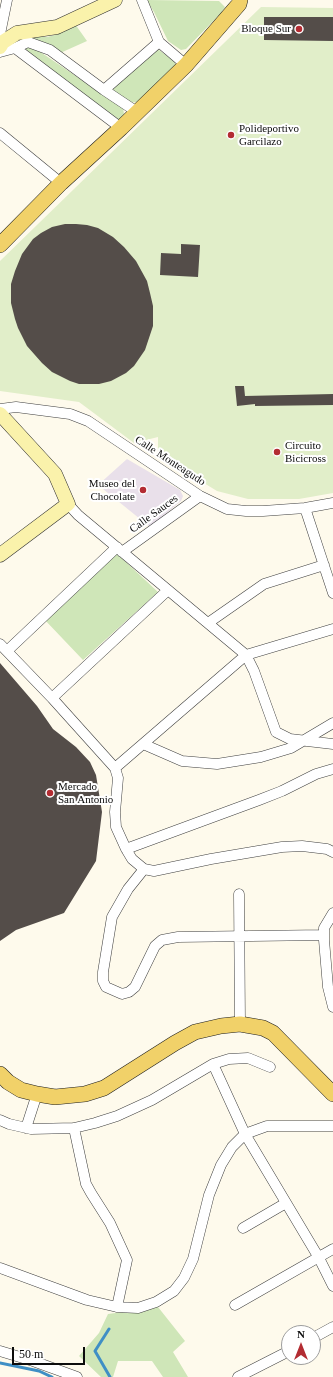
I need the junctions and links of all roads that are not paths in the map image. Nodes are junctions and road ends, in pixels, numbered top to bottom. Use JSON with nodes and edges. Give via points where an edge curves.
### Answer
{"nodes":[{"id":1,"x":7,"y":0,"type":"edge"},
{"id":2,"x":115,"y":0,"type":"edge"},
{"id":3,"x":142,"y":0,"type":"edge"},
{"id":4,"x":240,"y":0,"type":"edge"},
{"id":5,"x":0,"y":34,"type":"edge"},
{"id":6,"x":159,"y":42,"type":"junction"},
{"id":7,"x":0,"y":47,"type":"edge"},
{"id":8,"x":15,"y":48,"type":"junction"},
{"id":9,"x":0,"y":52,"type":"edge"},
{"id":10,"x":186,"y":65,"type":"junction"},
{"id":11,"x":104,"y":90,"type":"junction"},
{"id":12,"x":136,"y":112,"type":"junction"},
{"id":13,"x":121,"y":128,"type":"junction"},
{"id":14,"x":0,"y":133,"type":"edge"},
{"id":15,"x":61,"y":183,"type":"junction"},
{"id":16,"x":0,"y":245,"type":"edge"},
{"id":17,"x":0,"y":409,"type":"edge"},
{"id":18,"x":0,"y":414,"type":"edge"},
{"id":19,"x":200,"y":496,"type":"junction"},
{"id":20,"x":333,"y":503,"type":"edge"},
{"id":21,"x":68,"y":504,"type":"junction"},
{"id":22,"x":305,"y":508,"type":"junction"},
{"id":23,"x":3,"y":549,"type":"edge"},
{"id":24,"x":120,"y":550,"type":"junction"},
{"id":25,"x":324,"y":565,"type":"junction"},
{"id":26,"x":168,"y":590,"type":"junction"},
{"id":27,"x":333,"y":593,"type":"edge"},
{"id":28,"x":208,"y":623,"type":"junction"},
{"id":29,"x":333,"y":629,"type":"edge"},
{"id":30,"x":3,"y":647,"type":"edge"},
{"id":31,"x":246,"y":655,"type":"junction"},
{"id":32,"x":52,"y":698,"type":"junction"},
{"id":33,"x":333,"y":723,"type":"edge"},
{"id":34,"x":304,"y":740,"type":"junction"},
{"id":35,"x":143,"y":744,"type":"junction"},
{"id":36,"x":333,"y":744,"type":"edge"},
{"id":37,"x":116,"y":768,"type":"junction"},
{"id":38,"x":333,"y":769,"type":"edge"},
{"id":39,"x":126,"y":849,"type":"junction"},
{"id":40,"x":333,"y":852,"type":"edge"},
{"id":41,"x":144,"y":869,"type":"junction"},
{"id":42,"x":239,"y":894,"type":"dead end"},
{"id":43,"x":333,"y":913,"type":"edge"},
{"id":44,"x":324,"y":934,"type":"junction"},
{"id":45,"x":239,"y":936,"type":"junction"},
{"id":46,"x":333,"y":1008,"type":"edge"},
{"id":47,"x":240,"y":1024,"type":"junction"},
{"id":48,"x":213,"y":1064,"type":"junction"},
{"id":49,"x":270,"y":1067,"type":"dead end"},
{"id":50,"x":0,"y":1074,"type":"edge"},
{"id":51,"x":37,"y":1094,"type":"junction"},
{"id":52,"x":333,"y":1094,"type":"edge"},
{"id":53,"x":0,"y":1120,"type":"edge"},
{"id":54,"x":333,"y":1126,"type":"edge"},
{"id":55,"x":26,"y":1128,"type":"junction"},
{"id":56,"x":74,"y":1128,"type":"junction"},
{"id":57,"x":245,"y":1134,"type":"junction"},
{"id":58,"x":286,"y":1203,"type":"junction"},
{"id":59,"x":243,"y":1228,"type":"dead end"},
{"id":60,"x":333,"y":1249,"type":"edge"},
{"id":61,"x":318,"y":1258,"type":"junction"},
{"id":62,"x":0,"y":1268,"type":"edge"},
{"id":63,"x":333,"y":1286,"type":"edge"},
{"id":64,"x":235,"y":1305,"type":"dead end"},
{"id":65,"x":117,"y":1307,"type":"junction"},
{"id":66,"x":333,"y":1327,"type":"edge"},
{"id":67,"x":321,"y":1334,"type":"edge"},
{"id":68,"x":0,"y":1351,"type":"edge"},
{"id":69,"x":281,"y":1355,"type":"edge"},
{"id":70,"x":77,"y":1377,"type":"edge"},
{"id":71,"x":238,"y":1377,"type":"edge"}],
"edges":[{"from":1,"to":5,"type":"street"},
{"from":2,"to":7,"type":"street","via":[[57,27],[18,33]]},
{"from":3,"to":6,"type":"street"},
{"from":4,"to":10,"type":"main road"},
{"from":6,"to":10,"type":"street"},
{"from":6,"to":11,"type":"street"},
{"from":8,"to":9,"type":"street"},
{"from":8,"to":11,"type":"street","via":[[28,42],[50,50]]},
{"from":8,"to":13,"type":"street"},
{"from":10,"to":12,"type":"main road"},
{"from":11,"to":12,"type":"street"},
{"from":12,"to":13,"type":"main road"},
{"from":13,"to":15,"type":"main road"},
{"from":14,"to":15,"type":"street"},
{"from":15,"to":16,"type":"main road"},
{"from":17,"to":19,"type":"street","name":"Calle Monteagudo","via":[[16,407],[70,414],[88,421]]},
{"from":18,"to":21,"type":"street","via":[[55,474]]},
{"from":19,"to":22,"type":"street","name":"Calle Monteagudo","via":[[227,509],[263,511]]},
{"from":19,"to":24,"type":"street","name":"Calle Sauces"},
{"from":20,"to":22,"type":"street","name":"Calle Monteagudo"},
{"from":21,"to":23,"type":"street"},
{"from":21,"to":24,"type":"street"},
{"from":22,"to":25,"type":"street"},
{"from":24,"to":26,"type":"street"},
{"from":24,"to":30,"type":"street","name":"Calle Sauces"},
{"from":25,"to":27,"type":"street"},
{"from":25,"to":28,"type":"street","via":[[264,584]]},
{"from":26,"to":28,"type":"street"},
{"from":26,"to":32,"type":"street"},
{"from":28,"to":31,"type":"street"},
{"from":29,"to":31,"type":"street"},
{"from":30,"to":32,"type":"street"},
{"from":31,"to":34,"type":"street","via":[[276,732],[290,739]]},
{"from":31,"to":35,"type":"street"},
{"from":32,"to":37,"type":"street"},
{"from":33,"to":34,"type":"street"},
{"from":34,"to":35,"type":"street","via":[[291,748],[261,757],[217,764],[182,761]]},
{"from":34,"to":36,"type":"street"},
{"from":35,"to":37,"type":"street"},
{"from":37,"to":39,"type":"street","via":[[116,827]]},
{"from":38,"to":39,"type":"street","via":[[316,774],[271,796]]},
{"from":39,"to":41,"type":"street","via":[[132,859]]},
{"from":40,"to":41,"type":"street","via":[[302,846],[282,847],[154,871]]},
{"from":41,"to":45,"type":"street","via":[[128,889],[112,917],[103,972],[106,987],[122,994],[129,992],[135,986],[155,946],[162,940],[178,937]]},
{"from":42,"to":45,"type":"street"},
{"from":43,"to":44,"type":"street","via":[[324,928]]},
{"from":44,"to":45,"type":"street"},
{"from":44,"to":46,"type":"street","via":[[328,987]]},
{"from":45,"to":47,"type":"street"},
{"from":47,"to":51,"type":"main road","via":[[195,1032],[104,1088],[70,1096]]},
{"from":47,"to":52,"type":"main road","via":[[263,1028],[273,1033]]},
{"from":48,"to":49,"type":"street","via":[[229,1059],[248,1058]]},
{"from":48,"to":56,"type":"street","via":[[152,1100],[117,1116]]},
{"from":48,"to":57,"type":"street"},
{"from":50,"to":51,"type":"main road","via":[[22,1090]]},
{"from":51,"to":55,"type":"street"},
{"from":53,"to":55,"type":"street"},
{"from":54,"to":57,"type":"street","via":[[267,1126]]},
{"from":55,"to":56,"type":"street"},
{"from":56,"to":65,"type":"street","via":[[86,1184],[110,1222],[127,1260]]},
{"from":57,"to":58,"type":"street"},
{"from":57,"to":65,"type":"street","via":[[232,1147],[221,1165],[209,1195],[193,1259],[174,1292],[138,1308]]},
{"from":58,"to":59,"type":"street"},
{"from":58,"to":61,"type":"street"},
{"from":60,"to":61,"type":"street"},
{"from":61,"to":63,"type":"street"},
{"from":61,"to":64,"type":"street"},
{"from":62,"to":65,"type":"street","via":[[87,1300]]},
{"from":66,"to":67,"type":"street"},
{"from":68,"to":70,"type":"street"},
{"from":69,"to":71,"type":"street"}]}
